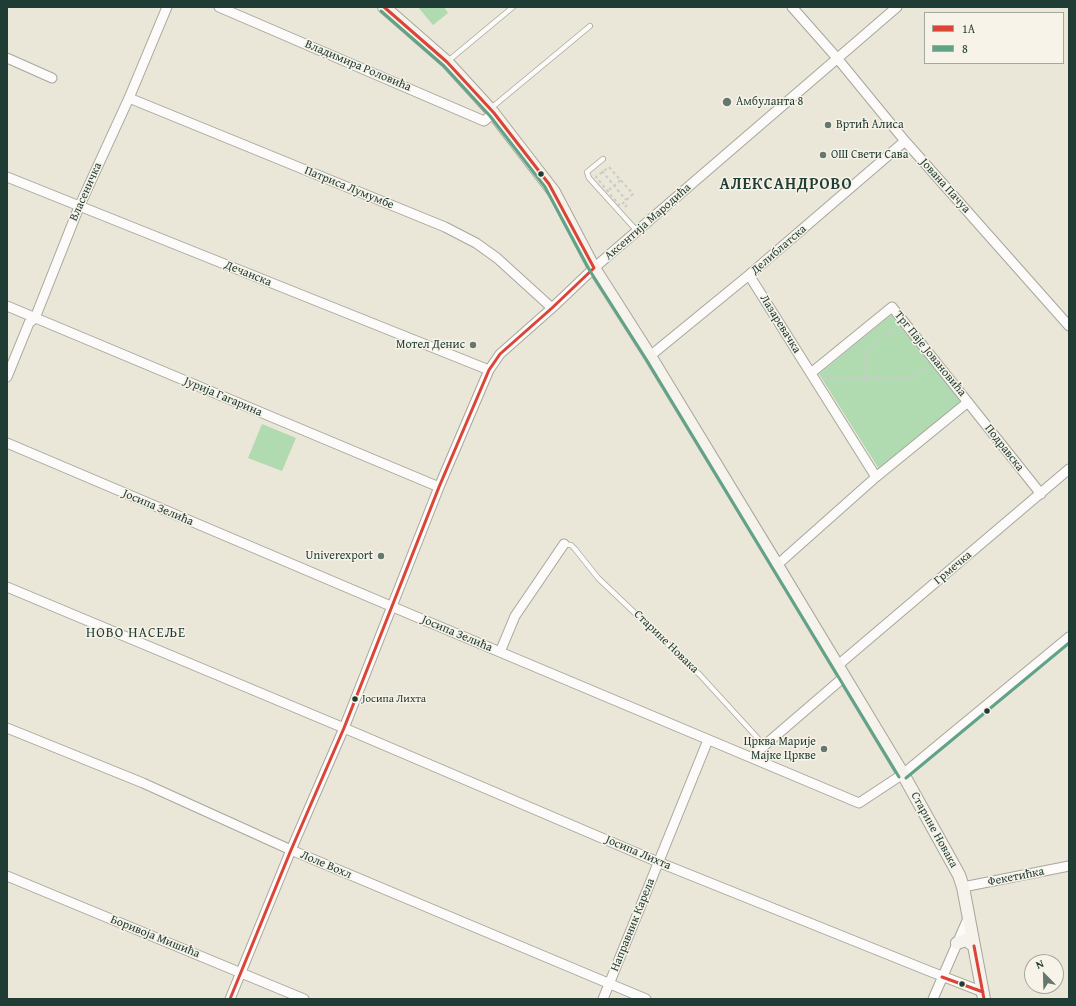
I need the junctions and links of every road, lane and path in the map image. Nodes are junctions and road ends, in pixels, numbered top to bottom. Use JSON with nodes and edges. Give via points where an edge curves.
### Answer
{"nodes":[{"id":1,"x":167,"y":7,"type":"edge"},
{"id":2,"x":220,"y":7,"type":"edge"},
{"id":3,"x":384,"y":7,"type":"edge"},
{"id":4,"x":514,"y":7,"type":"edge"},
{"id":5,"x":792,"y":7,"type":"edge"},
{"id":6,"x":897,"y":7,"type":"edge"},
{"id":7,"x":590,"y":26,"type":"dead end"},
{"id":8,"x":7,"y":58,"type":"edge"},
{"id":9,"x":837,"y":58,"type":"junction"},
{"id":10,"x":447,"y":62,"type":"junction"},
{"id":11,"x":52,"y":78,"type":"dead end"},
{"id":12,"x":129,"y":98,"type":"junction"},
{"id":13,"x":492,"y":111,"type":"junction"},
{"id":14,"x":905,"y":141,"type":"junction"},
{"id":15,"x":603,"y":159,"type":"dead end"},
{"id":16,"x":609,"y":167,"type":"dead end"},
{"id":17,"x":602,"y":171,"type":"dead end"},
{"id":18,"x":7,"y":177,"type":"edge"},
{"id":19,"x":621,"y":180,"type":"junction"},
{"id":20,"x":614,"y":186,"type":"junction"},
{"id":21,"x":608,"y":191,"type":"dead end"},
{"id":22,"x":79,"y":207,"type":"junction"},
{"id":23,"x":638,"y":231,"type":"junction"},
{"id":24,"x":594,"y":268,"type":"junction"},
{"id":25,"x":749,"y":276,"type":"junction"},
{"id":26,"x":7,"y":306,"type":"edge"},
{"id":27,"x":552,"y":308,"type":"junction"},
{"id":28,"x":35,"y":318,"type":"junction"},
{"id":29,"x":904,"y":321,"type":"junction"},
{"id":30,"x":1069,"y":326,"type":"edge"},
{"id":31,"x":650,"y":356,"type":"junction"},
{"id":32,"x":934,"y":360,"type":"junction"},
{"id":33,"x":489,"y":370,"type":"junction"},
{"id":34,"x":813,"y":376,"type":"junction"},
{"id":35,"x":7,"y":377,"type":"edge"},
{"id":36,"x":865,"y":379,"type":"junction"},
{"id":37,"x":968,"y":402,"type":"junction"},
{"id":38,"x":7,"y":443,"type":"edge"},
{"id":39,"x":1069,"y":469,"type":"edge"},
{"id":40,"x":876,"y":477,"type":"junction"},
{"id":41,"x":439,"y":487,"type":"junction"},
{"id":42,"x":1041,"y":494,"type":"junction"},
{"id":43,"x":564,"y":544,"type":"joint"},
{"id":44,"x":777,"y":565,"type":"junction"},
{"id":45,"x":7,"y":587,"type":"edge"},
{"id":46,"x":393,"y":607,"type":"junction"},
{"id":47,"x":1069,"y":637,"type":"edge"},
{"id":48,"x":500,"y":652,"type":"junction"},
{"id":49,"x":837,"y":666,"type":"junction"},
{"id":50,"x":844,"y":677,"type":"junction"},
{"id":51,"x":7,"y":728,"type":"edge"},
{"id":52,"x":344,"y":728,"type":"junction"},
{"id":53,"x":708,"y":740,"type":"junction"},
{"id":54,"x":764,"y":745,"type":"junction"},
{"id":55,"x":751,"y":757,"type":"junction"},
{"id":56,"x":903,"y":774,"type":"junction"},
{"id":57,"x":291,"y":850,"type":"junction"},
{"id":58,"x":658,"y":862,"type":"junction"},
{"id":59,"x":1069,"y":866,"type":"edge"},
{"id":60,"x":7,"y":876,"type":"edge"},
{"id":61,"x":963,"y":887,"type":"junction"},
{"id":62,"x":969,"y":916,"type":"junction"},
{"id":63,"x":957,"y":944,"type":"junction"},
{"id":64,"x":974,"y":946,"type":"junction"},
{"id":65,"x":241,"y":972,"type":"junction"},
{"id":66,"x":942,"y":977,"type":"junction"},
{"id":67,"x":609,"y":984,"type":"junction"},
{"id":68,"x":984,"y":995,"type":"edge"},
{"id":69,"x":230,"y":999,"type":"edge"},
{"id":70,"x":304,"y":999,"type":"edge"},
{"id":71,"x":603,"y":999,"type":"edge"},
{"id":72,"x":646,"y":999,"type":"edge"},
{"id":73,"x":933,"y":999,"type":"edge"}],
"edges":[{"from":1,"to":12,"type":"street","name":"Власеничка"},
{"from":2,"to":13,"type":"street","name":"Владимира Роловића","via":[[484,121]]},
{"from":3,"to":10,"type":"street","name":"Старине Новака"},
{"from":4,"to":10,"type":"lane"},
{"from":5,"to":9,"type":"street","name":"Јована Пачуа"},
{"from":6,"to":9,"type":"street","name":"Аксентија Мародића"},
{"from":7,"to":13,"type":"lane"},
{"from":8,"to":11,"type":"street"},
{"from":9,"to":14,"type":"street","name":"Јована Пачуа"},
{"from":9,"to":23,"type":"street","name":"Аксентија Мародића"},
{"from":10,"to":13,"type":"street","name":"Старине Новака"},
{"from":12,"to":22,"type":"street","name":"Власеничка"},
{"from":12,"to":27,"type":"street","name":"Патриса Лумумбе","via":[[445,227],[476,243],[497,258]]},
{"from":13,"to":24,"type":"street","name":"Старине Новака","via":[[549,184]]},
{"from":14,"to":25,"type":"street","name":"Делиблатска"},
{"from":14,"to":30,"type":"street","name":"Јована Пачуа"},
{"from":15,"to":23,"type":"lane","via":[[587,172],[589,178]]},
{"from":16,"to":19,"type":"path"},
{"from":17,"to":20,"type":"path"},
{"from":18,"to":22,"type":"street","name":"Дечанска"},
{"from":19,"to":20,"type":"path"},
{"from":19,"to":20,"type":"path","via":[[633,194],[626,200]]},
{"from":20,"to":21,"type":"path"},
{"from":22,"to":28,"type":"street","name":"Власеничка"},
{"from":22,"to":33,"type":"street","name":"Дечанска"},
{"from":23,"to":24,"type":"street","name":"Аксентија Мародића"},
{"from":24,"to":27,"type":"street","name":"Аксентија Мародића"},
{"from":24,"to":31,"type":"street","name":"Старине Новака"},
{"from":25,"to":31,"type":"street","name":"Делиблатска"},
{"from":25,"to":34,"type":"street","name":"Лазаревачка"},
{"from":26,"to":28,"type":"street","name":"Јурија Гагарина"},
{"from":27,"to":33,"type":"street","name":"Аксентија Мародића","via":[[500,354]]},
{"from":28,"to":35,"type":"street","name":"Власеничка","via":[[29,323]]},
{"from":28,"to":41,"type":"street","name":"Јурија Гагарина"},
{"from":29,"to":32,"type":"street","name":"Трг Паје Јовановића"},
{"from":29,"to":34,"type":"street","name":"Трг Паје Јовановића","via":[[892,307]]},
{"from":29,"to":36,"type":"path","via":[[866,352]]},
{"from":31,"to":44,"type":"street","name":"Старине Новака"},
{"from":32,"to":36,"type":"path","via":[[912,379]]},
{"from":32,"to":37,"type":"street","name":"Трг Паје Јовановића"},
{"from":33,"to":41,"type":"street","name":"Аксентија Мародића"},
{"from":34,"to":36,"type":"path"},
{"from":34,"to":40,"type":"street"},
{"from":37,"to":40,"type":"street","name":"Трг Паје Јовановића"},
{"from":37,"to":42,"type":"street","name":"Подравска"},
{"from":38,"to":46,"type":"street","name":"Јосипа Зелића"},
{"from":39,"to":42,"type":"street","name":"Грмечка"},
{"from":40,"to":44,"type":"street","name":"Трг Паје Јовановића"},
{"from":41,"to":46,"type":"street","name":"Аксентија Мародића"},
{"from":42,"to":49,"type":"street","name":"Грмечка"},
{"from":43,"to":48,"type":"street","via":[[515,616]]},
{"from":43,"to":54,"type":"lane","name":"Старине Новака","via":[[571,545],[598,578],[700,675]]},
{"from":44,"to":49,"type":"street","name":"Старине Новака"},
{"from":45,"to":52,"type":"street","name":"Јосипа Лихта"},
{"from":46,"to":48,"type":"street","name":"Јосипа Зелића"},
{"from":46,"to":52,"type":"street","name":"Аксентија Мародића"},
{"from":47,"to":56,"type":"street"},
{"from":48,"to":53,"type":"street","name":"Јосипа Зелића"},
{"from":49,"to":50,"type":"street","name":"Старине Новака"},
{"from":50,"to":54,"type":"street"},
{"from":50,"to":56,"type":"street","name":"Старине Новака"},
{"from":51,"to":57,"type":"street","name":"Лоле Вохл","via":[[143,783]]},
{"from":52,"to":57,"type":"street","name":"Аксентија Мародића"},
{"from":52,"to":58,"type":"street","name":"Јосипа Лихта"},
{"from":53,"to":55,"type":"street","name":"Јосипа Зелића"},
{"from":53,"to":58,"type":"street","name":"Направник Карела"},
{"from":54,"to":55,"type":"street"},
{"from":55,"to":56,"type":"street","name":"Јосипа Зелића","via":[[859,803]]},
{"from":56,"to":61,"type":"street","name":"Старине Новака","via":[[959,875]]},
{"from":57,"to":65,"type":"street","name":"Аксентија Мародића"},
{"from":57,"to":67,"type":"street","name":"Лоле Вохл"},
{"from":58,"to":66,"type":"street","name":"Јосипа Лихта"},
{"from":58,"to":67,"type":"street","name":"Направник Карела"},
{"from":59,"to":61,"type":"street","name":"Фекетићка"},
{"from":60,"to":65,"type":"street","name":"Боривоја Мишића"},
{"from":61,"to":62,"type":"street","name":"Старине Новака"},
{"from":62,"to":63,"type":"street"},
{"from":62,"to":64,"type":"street","name":"Старине Новака"},
{"from":63,"to":64,"type":"street","via":[[966,940]]},
{"from":63,"to":66,"type":"street"},
{"from":64,"to":68,"type":"street","name":"Старине Новака"},
{"from":65,"to":69,"type":"street","name":"Аксентија Мародића"},
{"from":65,"to":70,"type":"street","name":"Боривоја Мишића"},
{"from":66,"to":68,"type":"street","name":"Јосипа Лихта"},
{"from":66,"to":73,"type":"street"},
{"from":67,"to":71,"type":"street","name":"Направник Карела"},
{"from":67,"to":72,"type":"street","name":"Лоле Вохл"}]}
